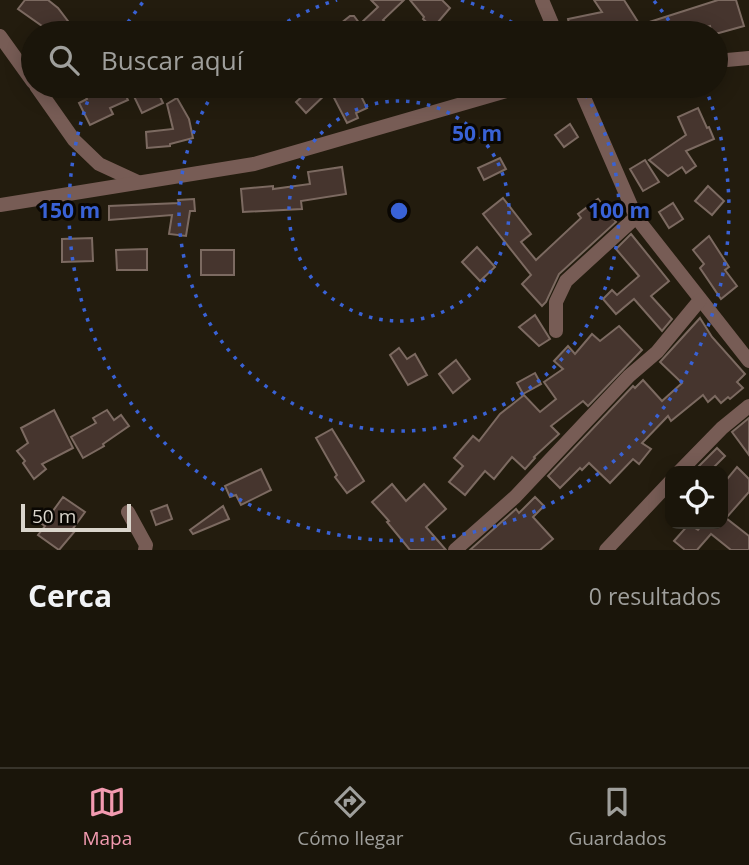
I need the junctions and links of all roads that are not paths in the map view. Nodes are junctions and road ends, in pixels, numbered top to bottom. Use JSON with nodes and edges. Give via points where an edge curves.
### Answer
{"nodes":[{"id":1,"x":542,"y":0,"type":"edge"},
{"id":2,"x":551,"y":21,"type":"edge"},
{"id":3,"x":0,"y":36,"type":"edge"},
{"id":4,"x":749,"y":58,"type":"edge"},
{"id":5,"x":728,"y":60,"type":"edge"},
{"id":6,"x":21,"y":65,"type":"edge"},
{"id":7,"x":45,"y":98,"type":"edge"},
{"id":8,"x":482,"y":98,"type":"edge"},
{"id":9,"x":584,"y":98,"type":"edge"},
{"id":10,"x":139,"y":183,"type":"junction"},
{"id":11,"x":0,"y":205,"type":"edge"},
{"id":12,"x":636,"y":217,"type":"junction"},
{"id":13,"x":701,"y":300,"type":"junction"},
{"id":14,"x":556,"y":331,"type":"dead end"},
{"id":15,"x":749,"y":361,"type":"edge"},
{"id":16,"x":749,"y":407,"type":"edge"},
{"id":17,"x":685,"y":466,"type":"edge"},
{"id":18,"x":665,"y":487,"type":"edge"},
{"id":19,"x":128,"y":512,"type":"dead end"},
{"id":20,"x":145,"y":550,"type":"edge"},
{"id":21,"x":455,"y":550,"type":"edge"},
{"id":22,"x":606,"y":550,"type":"edge"}],
"edges":[{"from":1,"to":2,"type":"street"},
{"from":3,"to":6,"type":"street"},
{"from":4,"to":5,"type":"street"},
{"from":7,"to":10,"type":"street","via":[[90,156]]},
{"from":8,"to":10,"type":"street","via":[[254,164]]},
{"from":9,"to":12,"type":"street"},
{"from":10,"to":11,"type":"street"},
{"from":12,"to":13,"type":"street"},
{"from":12,"to":14,"type":"street","via":[[566,281],[556,302]]},
{"from":13,"to":15,"type":"street"},
{"from":13,"to":21,"type":"street","via":[[657,352],[515,497]]},
{"from":16,"to":17,"type":"street"},
{"from":18,"to":22,"type":"street"},
{"from":19,"to":20,"type":"street"}]}
